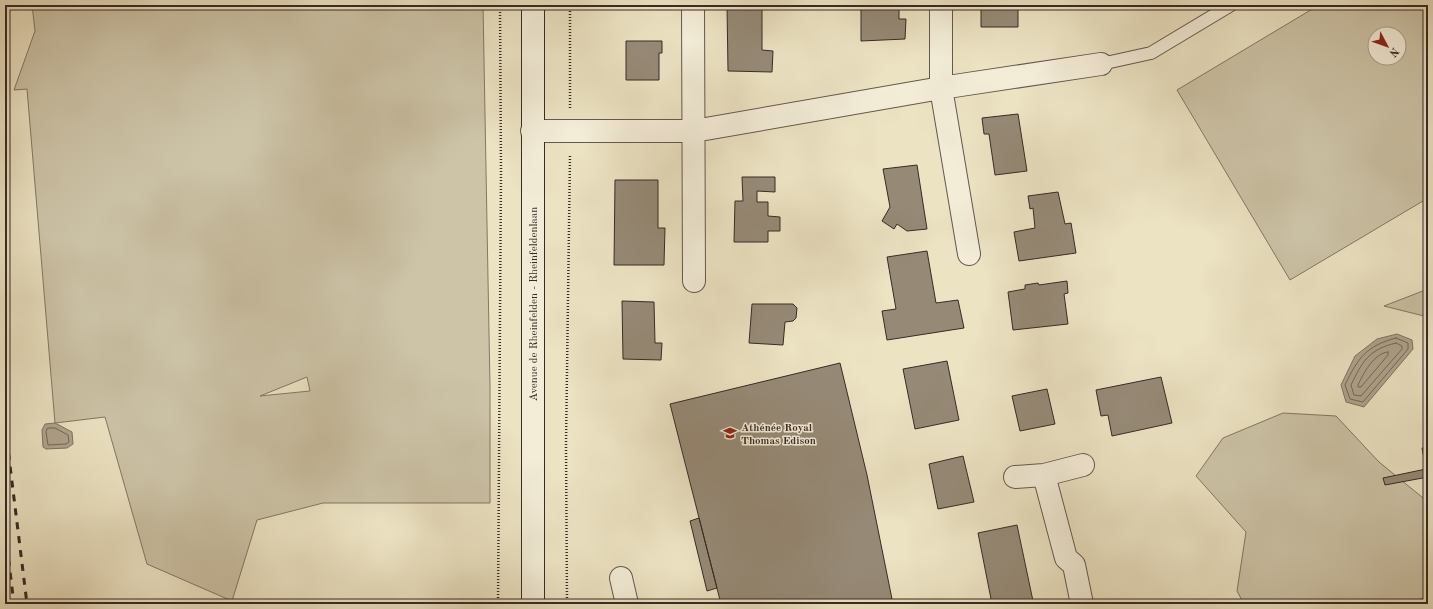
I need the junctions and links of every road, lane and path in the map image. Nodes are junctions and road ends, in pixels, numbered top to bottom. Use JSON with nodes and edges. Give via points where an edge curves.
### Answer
{"nodes":[{"id":1,"x":500,"y":5,"type":"edge"},
{"id":2,"x":533,"y":5,"type":"edge"},
{"id":3,"x":570,"y":5,"type":"edge"},
{"id":4,"x":693,"y":5,"type":"edge"},
{"id":5,"x":941,"y":5,"type":"edge"},
{"id":6,"x":1231,"y":5,"type":"edge"},
{"id":7,"x":1100,"y":64,"type":"joint"},
{"id":8,"x":941,"y":88,"type":"junction"},
{"id":9,"x":532,"y":131,"type":"junction"},
{"id":10,"x":570,"y":131,"type":"junction"},
{"id":11,"x":694,"y":131,"type":"junction"},
{"id":12,"x":969,"y":254,"type":"dead end"},
{"id":13,"x":694,"y":281,"type":"dead end"},
{"id":14,"x":1083,"y":464,"type":"dead end"},
{"id":15,"x":1044,"y":475,"type":"junction"},
{"id":16,"x":1015,"y":477,"type":"dead end"},
{"id":17,"x":621,"y":578,"type":"dead end"},
{"id":18,"x":498,"y":604,"type":"edge"},
{"id":19,"x":533,"y":604,"type":"edge"},
{"id":20,"x":567,"y":604,"type":"edge"},
{"id":21,"x":627,"y":604,"type":"edge"},
{"id":22,"x":1082,"y":604,"type":"edge"}],
"edges":[{"from":1,"to":18,"type":"path"},
{"from":2,"to":9,"type":"street","name":"Avenue de Rheinfelden - Rheinfeldenlaan"},
{"from":3,"to":10,"type":"path"},
{"from":4,"to":11,"type":"street"},
{"from":5,"to":8,"type":"street"},
{"from":6,"to":7,"type":"lane","via":[[1151,53]]},
{"from":7,"to":8,"type":"street"},
{"from":8,"to":11,"type":"street"},
{"from":8,"to":12,"type":"street"},
{"from":9,"to":10,"type":"street"},
{"from":9,"to":19,"type":"street","name":"Avenue de Rheinfelden - Rheinfeldenlaan"},
{"from":10,"to":11,"type":"street"},
{"from":10,"to":20,"type":"path","via":[[566,443]]},
{"from":11,"to":13,"type":"street"},
{"from":14,"to":15,"type":"street"},
{"from":15,"to":16,"type":"street"},
{"from":15,"to":22,"type":"street","via":[[1066,558],[1074,565]]},
{"from":17,"to":21,"type":"street"}]}
